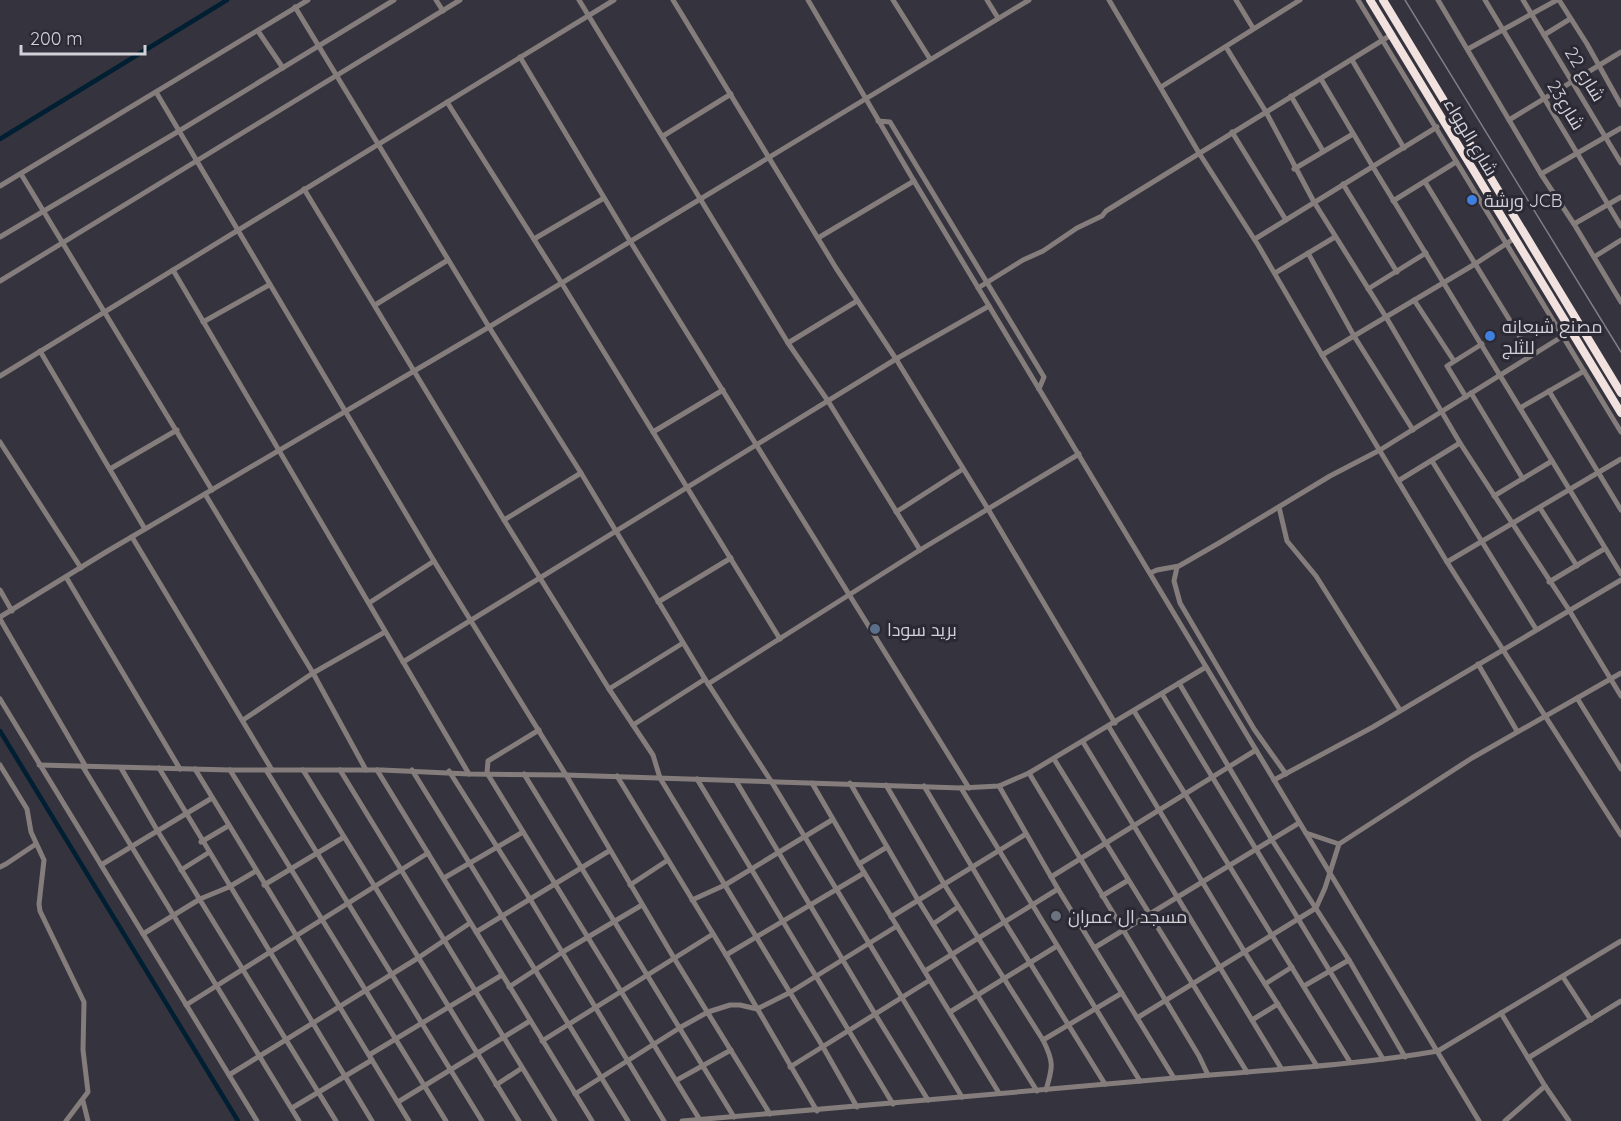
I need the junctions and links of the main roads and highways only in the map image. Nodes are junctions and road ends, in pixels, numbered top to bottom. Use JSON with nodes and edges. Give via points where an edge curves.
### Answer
{"nodes":[{"id":1,"x":1370,"y":0,"type":"edge"},
{"id":2,"x":1383,"y":0,"type":"edge"},
{"id":3,"x":1611,"y":377,"type":"junction"},
{"id":4,"x":1621,"y":381,"type":"edge"},
{"id":5,"x":1621,"y":394,"type":"edge"},
{"id":6,"x":1621,"y":413,"type":"edge"}],
"edges":[{"from":1,"to":6,"type":"highway","name":"شارع الهواء"},
{"from":2,"to":3,"type":"highway","name":"شارع الهواء"},
{"from":3,"to":4,"type":"highway"},
{"from":3,"to":5,"type":"highway","name":"شارع الهواء"}]}
